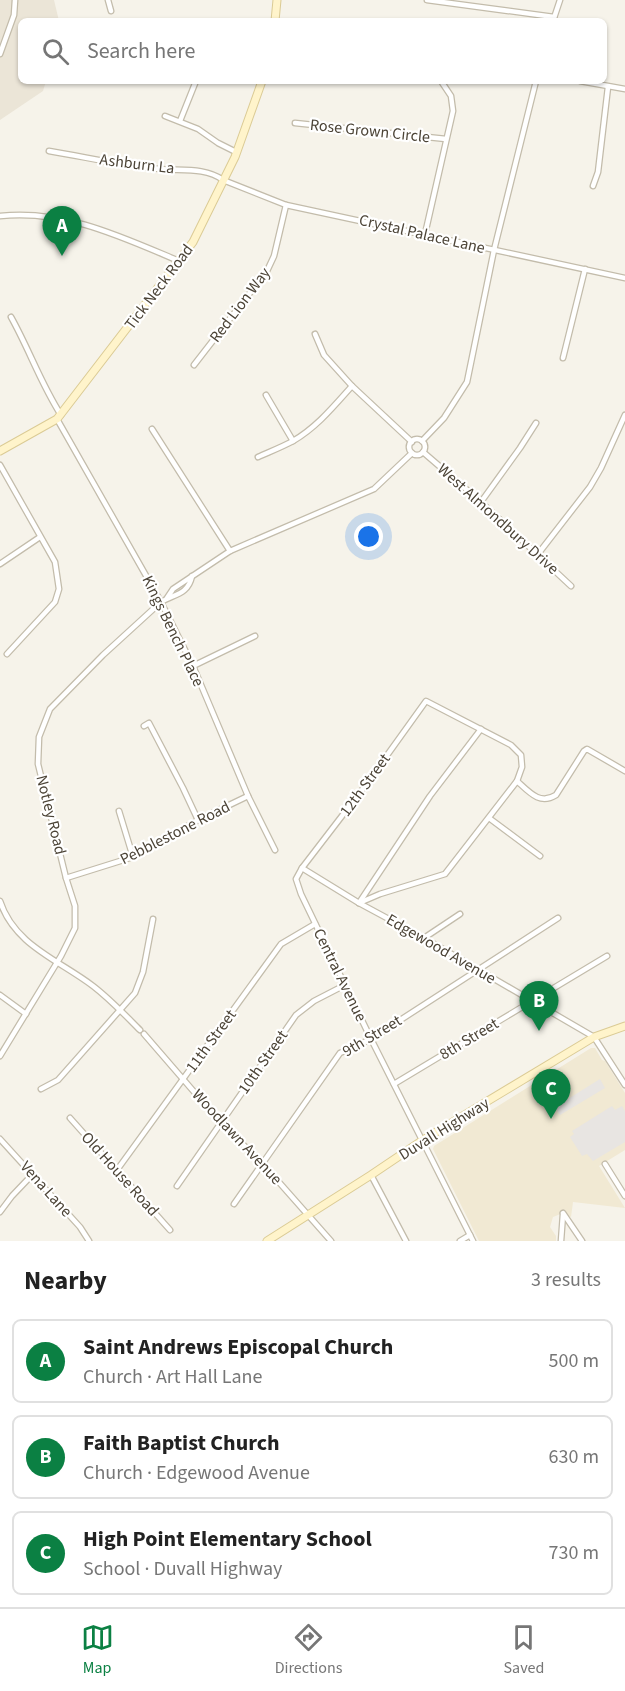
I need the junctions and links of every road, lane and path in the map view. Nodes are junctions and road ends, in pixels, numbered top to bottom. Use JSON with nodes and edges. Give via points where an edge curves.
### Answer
{"nodes":[{"id":1,"x":15,"y":0,"type":"edge"},
{"id":2,"x":108,"y":0,"type":"edge"},
{"id":3,"x":277,"y":0,"type":"edge"},
{"id":4,"x":427,"y":0,"type":"edge"},
{"id":5,"x":560,"y":0,"type":"edge"},
{"id":6,"x":111,"y":11,"type":"dead end"},
{"id":7,"x":275,"y":18,"type":"edge"},
{"id":8,"x":547,"y":18,"type":"edge"},
{"id":9,"x":554,"y":18,"type":"edge"},
{"id":10,"x":0,"y":54,"type":"edge"},
{"id":11,"x":195,"y":84,"type":"edge"},
{"id":12,"x":261,"y":84,"type":"edge"},
{"id":13,"x":443,"y":84,"type":"edge"},
{"id":14,"x":535,"y":84,"type":"edge"},
{"id":15,"x":594,"y":84,"type":"edge"},
{"id":16,"x":608,"y":87,"type":"junction"},
{"id":17,"x":625,"y":89,"type":"edge"},
{"id":18,"x":165,"y":116,"type":"dead end"},
{"id":19,"x":180,"y":121,"type":"junction"},
{"id":20,"x":295,"y":123,"type":"dead end"},
{"id":21,"x":446,"y":139,"type":"junction"},
{"id":22,"x":49,"y":151,"type":"dead end"},
{"id":23,"x":236,"y":152,"type":"junction"},
{"id":24,"x":223,"y":180,"type":"junction"},
{"id":25,"x":593,"y":186,"type":"dead end"},
{"id":26,"x":286,"y":205,"type":"junction"},
{"id":27,"x":0,"y":216,"type":"edge"},
{"id":28,"x":425,"y":234,"type":"junction"},
{"id":29,"x":494,"y":250,"type":"junction"},
{"id":30,"x":179,"y":261,"type":"junction"},
{"id":31,"x":585,"y":269,"type":"junction"},
{"id":32,"x":625,"y":278,"type":"edge"},
{"id":33,"x":11,"y":317,"type":"dead end"},
{"id":34,"x":315,"y":334,"type":"dead end"},
{"id":35,"x":563,"y":358,"type":"dead end"},
{"id":36,"x":194,"y":365,"type":"dead end"},
{"id":37,"x":352,"y":386,"type":"junction"},
{"id":38,"x":266,"y":395,"type":"dead end"},
{"id":39,"x":625,"y":415,"type":"edge"},
{"id":40,"x":59,"y":417,"type":"junction"},
{"id":41,"x":536,"y":423,"type":"dead end"},
{"id":42,"x":152,"y":429,"type":"dead end"},
{"id":43,"x":293,"y":441,"type":"junction"},
{"id":44,"x":422,"y":441,"type":"junction"},
{"id":45,"x":412,"y":442,"type":"junction"},
{"id":46,"x":0,"y":452,"type":"edge"},
{"id":47,"x":412,"y":453,"type":"junction"},
{"id":48,"x":423,"y":453,"type":"junction"},
{"id":49,"x":258,"y":457,"type":"dead end"},
{"id":50,"x":0,"y":465,"type":"edge"},
{"id":51,"x":481,"y":502,"type":"junction"},
{"id":52,"x":40,"y":537,"type":"junction"},
{"id":53,"x":230,"y":551,"type":"junction"},
{"id":54,"x":538,"y":554,"type":"junction"},
{"id":55,"x":0,"y":564,"type":"edge"},
{"id":56,"x":571,"y":586,"type":"dead end"},
{"id":57,"x":161,"y":602,"type":"junction"},
{"id":58,"x":255,"y":636,"type":"dead end"},
{"id":59,"x":7,"y":654,"type":"dead end"},
{"id":60,"x":193,"y":666,"type":"junction"},
{"id":61,"x":144,"y":726,"type":"dead end"},
{"id":62,"x":481,"y":729,"type":"junction"},
{"id":63,"x":625,"y":771,"type":"edge"},
{"id":64,"x":517,"y":781,"type":"junction"},
{"id":65,"x":248,"y":796,"type":"junction"},
{"id":66,"x":119,"y":811,"type":"dead end"},
{"id":67,"x":489,"y":818,"type":"junction"},
{"id":68,"x":198,"y":820,"type":"junction"},
{"id":69,"x":275,"y":850,"type":"dead end"},
{"id":70,"x":540,"y":856,"type":"dead end"},
{"id":71,"x":133,"y":858,"type":"junction"},
{"id":72,"x":302,"y":868,"type":"junction"},
{"id":73,"x":66,"y":878,"type":"junction"},
{"id":74,"x":0,"y":901,"type":"edge"},
{"id":75,"x":359,"y":903,"type":"junction"},
{"id":76,"x":460,"y":914,"type":"dead end"},
{"id":77,"x":558,"y":918,"type":"dead end"},
{"id":78,"x":153,"y":919,"type":"dead end"},
{"id":79,"x":315,"y":924,"type":"junction"},
{"id":80,"x":424,"y":938,"type":"junction"},
{"id":81,"x":607,"y":956,"type":"dead end"},
{"id":82,"x":57,"y":963,"type":"junction"},
{"id":83,"x":478,"y":969,"type":"junction"},
{"id":84,"x":345,"y":985,"type":"junction"},
{"id":85,"x":0,"y":995,"type":"edge"},
{"id":86,"x":532,"y":1001,"type":"junction"},
{"id":87,"x":120,"y":1010,"type":"junction"},
{"id":88,"x":26,"y":1014,"type":"junction"},
{"id":89,"x":625,"y":1026,"type":"edge"},
{"id":90,"x":594,"y":1038,"type":"junction"},
{"id":91,"x":371,"y":1039,"type":"junction"},
{"id":92,"x":0,"y":1056,"type":"edge"},
{"id":93,"x":183,"y":1078,"type":"junction"},
{"id":94,"x":394,"y":1084,"type":"junction"},
{"id":95,"x":625,"y":1085,"type":"edge"},
{"id":96,"x":41,"y":1089,"type":"dead end"},
{"id":97,"x":70,"y":1118,"type":"dead end"},
{"id":98,"x":221,"y":1123,"type":"junction"},
{"id":99,"x":0,"y":1139,"type":"edge"},
{"id":100,"x":423,"y":1140,"type":"junction"},
{"id":101,"x":262,"y":1163,"type":"junction"},
{"id":102,"x":606,"y":1164,"type":"dead end"},
{"id":103,"x":117,"y":1170,"type":"junction"},
{"id":104,"x":33,"y":1175,"type":"junction"},
{"id":105,"x":371,"y":1175,"type":"junction"},
{"id":106,"x":177,"y":1186,"type":"dead end"},
{"id":107,"x":625,"y":1196,"type":"edge"},
{"id":108,"x":234,"y":1204,"type":"dead end"},
{"id":109,"x":0,"y":1212,"type":"edge"},
{"id":110,"x":308,"y":1214,"type":"junction"},
{"id":111,"x":170,"y":1230,"type":"dead end"},
{"id":112,"x":470,"y":1235,"type":"junction"},
{"id":113,"x":89,"y":1241,"type":"edge"},
{"id":114,"x":267,"y":1241,"type":"edge"},
{"id":115,"x":330,"y":1241,"type":"edge"},
{"id":116,"x":406,"y":1241,"type":"edge"},
{"id":117,"x":460,"y":1241,"type":"edge"},
{"id":118,"x":473,"y":1241,"type":"edge"},
{"id":119,"x":561,"y":1241,"type":"edge"},
{"id":120,"x":582,"y":1241,"type":"edge"}],
"edges":[{"from":1,"to":10,"type":"street","via":[[14,15]]},
{"from":2,"to":6,"type":"street"},
{"from":3,"to":7,"type":"street"},
{"from":4,"to":8,"type":"street"},
{"from":5,"to":9,"type":"street"},
{"from":11,"to":19,"type":"street"},
{"from":12,"to":23,"type":"street","name":"Tick Neck Road"},
{"from":13,"to":21,"type":"street","via":[[451,96],[453,111]]},
{"from":14,"to":29,"type":"street"},
{"from":15,"to":16,"type":"street"},
{"from":16,"to":17,"type":"street"},
{"from":16,"to":25,"type":"street"},
{"from":18,"to":19,"type":"street"},
{"from":19,"to":23,"type":"street"},
{"from":20,"to":21,"type":"street","name":"Rose Grown Circle"},
{"from":21,"to":28,"type":"street"},
{"from":22,"to":24,"type":"street","name":"Ashburn La","via":[[159,169],[196,170]]},
{"from":23,"to":24,"type":"street","name":"Tick Neck Road"},
{"from":24,"to":26,"type":"street","name":"Crystal Palace Lane"},
{"from":24,"to":30,"type":"street","name":"Tick Neck Road","via":[[193,242]]},
{"from":26,"to":28,"type":"street","name":"Crystal Palace Lane"},
{"from":26,"to":36,"type":"street","name":"Red Lion Way","via":[[267,272]]},
{"from":27,"to":30,"type":"street","via":[[22,213],[60,218],[114,234]]},
{"from":28,"to":29,"type":"street","name":"Crystal Palace Lane"},
{"from":29,"to":31,"type":"street","name":"Crystal Palace Lane"},
{"from":29,"to":44,"type":"street","via":[[467,382],[444,418]]},
{"from":30,"to":40,"type":"street","name":"Tick Neck Road"},
{"from":31,"to":32,"type":"street","name":"Crystal Palace Lane"},
{"from":31,"to":35,"type":"street"},
{"from":33,"to":40,"type":"street","name":"Kings Bench Place"},
{"from":34,"to":37,"type":"street","via":[[324,355]]},
{"from":37,"to":43,"type":"street","via":[[323,418]]},
{"from":37,"to":45,"type":"street"},
{"from":38,"to":43,"type":"street"},
{"from":39,"to":54,"type":"street","via":[[590,487]]},
{"from":40,"to":46,"type":"street","name":"Tick Neck Road"},
{"from":40,"to":57,"type":"street","name":"Kings Bench Place"},
{"from":41,"to":51,"type":"street"},
{"from":42,"to":53,"type":"street"},
{"from":43,"to":49,"type":"street"},
{"from":44,"to":45,"type":"street"},
{"from":44,"to":48,"type":"street"},
{"from":45,"to":47,"type":"street"},
{"from":47,"to":48,"type":"street"},
{"from":47,"to":53,"type":"street","name":"Notley Road","via":[[374,489]]},
{"from":48,"to":51,"type":"street","name":"West Almondbury Drive"},
{"from":50,"to":52,"type":"street"},
{"from":51,"to":54,"type":"street","name":"West Almondbury Drive"},
{"from":52,"to":55,"type":"street"},
{"from":52,"to":59,"type":"street","via":[[55,561],[59,590],[54,602]]},
{"from":53,"to":57,"type":"street","name":"Notley Road","via":[[192,576],[190,584],[174,598]]},
{"from":54,"to":56,"type":"street","name":"West Almondbury Drive"},
{"from":57,"to":60,"type":"street","name":"Kings Bench Place"},
{"from":57,"to":73,"type":"street","name":"Notley Road","via":[[50,709],[39,737],[38,764]]},
{"from":58,"to":60,"type":"street"},
{"from":60,"to":65,"type":"street","name":"Kings Bench Place"},
{"from":61,"to":68,"type":"street","via":[[149,723]]},
{"from":62,"to":64,"type":"street","via":[[521,755]]},
{"from":62,"to":72,"type":"street","name":"12th Street","via":[[426,701]]},
{"from":62,"to":75,"type":"street","via":[[430,796]]},
{"from":63,"to":64,"type":"street","via":[[587,749],[551,798],[536,798]]},
{"from":64,"to":67,"type":"street"},
{"from":65,"to":68,"type":"street","name":"Pebblestone Road"},
{"from":65,"to":69,"type":"street","name":"Kings Bench Place"},
{"from":66,"to":71,"type":"street"},
{"from":67,"to":70,"type":"street"},
{"from":67,"to":75,"type":"street","via":[[445,874]]},
{"from":68,"to":71,"type":"street","name":"Pebblestone Road"},
{"from":71,"to":73,"type":"street","name":"Pebblestone Road"},
{"from":72,"to":75,"type":"street","name":"Edgewood Avenue"},
{"from":72,"to":79,"type":"street","name":"Central Avenue","via":[[296,879]]},
{"from":73,"to":82,"type":"street","name":"Notley Road","via":[[75,906],[75,928]]},
{"from":74,"to":82,"type":"street","name":"Woodlawn Avenue","via":[[5,916],[21,937]]},
{"from":75,"to":80,"type":"street","name":"Edgewood Avenue"},
{"from":76,"to":80,"type":"street"},
{"from":77,"to":83,"type":"street","name":"9th Street"},
{"from":78,"to":87,"type":"street","via":[[143,972],[135,993]]},
{"from":79,"to":84,"type":"street","name":"Central Avenue"},
{"from":79,"to":93,"type":"street","name":"11th Street","via":[[282,944]]},
{"from":80,"to":83,"type":"street","name":"Edgewood Avenue"},
{"from":81,"to":86,"type":"street","name":"8th Street"},
{"from":82,"to":87,"type":"street","name":"Woodlawn Avenue","via":[[93,986]]},
{"from":82,"to":88,"type":"street","name":"Notley Road"},
{"from":83,"to":86,"type":"street","name":"Edgewood Avenue"},
{"from":83,"to":91,"type":"street","name":"9th Street"},
{"from":84,"to":91,"type":"street","name":"Central Avenue"},
{"from":84,"to":98,"type":"street","name":"10th Street","via":[[296,1015]]},
{"from":85,"to":88,"type":"street"},
{"from":86,"to":90,"type":"street","name":"Edgewood Avenue"},
{"from":86,"to":94,"type":"street","name":"8th Street"},
{"from":87,"to":93,"type":"street","name":"Woodlawn Avenue"},
{"from":87,"to":96,"type":"street","via":[[58,1080]]},
{"from":88,"to":92,"type":"street","name":"Notley Road"},
{"from":89,"to":90,"type":"street","name":"Duvall Highway"},
{"from":90,"to":95,"type":"street","name":"Edgewood Avenue"},
{"from":90,"to":100,"type":"street","name":"Duvall Highway"},
{"from":91,"to":94,"type":"street","name":"Central Avenue"},
{"from":91,"to":101,"type":"street","name":"9th Street","via":[[340,1053]]},
{"from":93,"to":98,"type":"street","name":"Woodlawn Avenue"},
{"from":93,"to":103,"type":"street","name":"11th Street"},
{"from":94,"to":100,"type":"street","name":"Central Avenue"},
{"from":97,"to":103,"type":"street","name":"Old House Road"},
{"from":98,"to":101,"type":"street","name":"Woodlawn Avenue"},
{"from":98,"to":106,"type":"street","name":"10th Street"},
{"from":99,"to":104,"type":"street","name":"Vena Lane"},
{"from":100,"to":105,"type":"street","name":"Duvall Highway"},
{"from":100,"to":112,"type":"street","name":"Central Avenue"},
{"from":101,"to":108,"type":"street","name":"9th Street"},
{"from":101,"to":110,"type":"street","name":"Woodlawn Avenue"},
{"from":102,"to":107,"type":"street"},
{"from":103,"to":111,"type":"street","name":"Old House Road"},
{"from":104,"to":109,"type":"street"},
{"from":104,"to":113,"type":"street","name":"Vena Lane"},
{"from":105,"to":110,"type":"street","name":"Duvall Highway"},
{"from":105,"to":116,"type":"street"},
{"from":110,"to":114,"type":"street","name":"Duvall Highway"},
{"from":110,"to":115,"type":"street","name":"Woodlawn Avenue"},
{"from":112,"to":117,"type":"street"},
{"from":112,"to":118,"type":"street","name":"Central Avenue"},
{"from":119,"to":120,"type":"street","via":[[563,1213]]}]}
